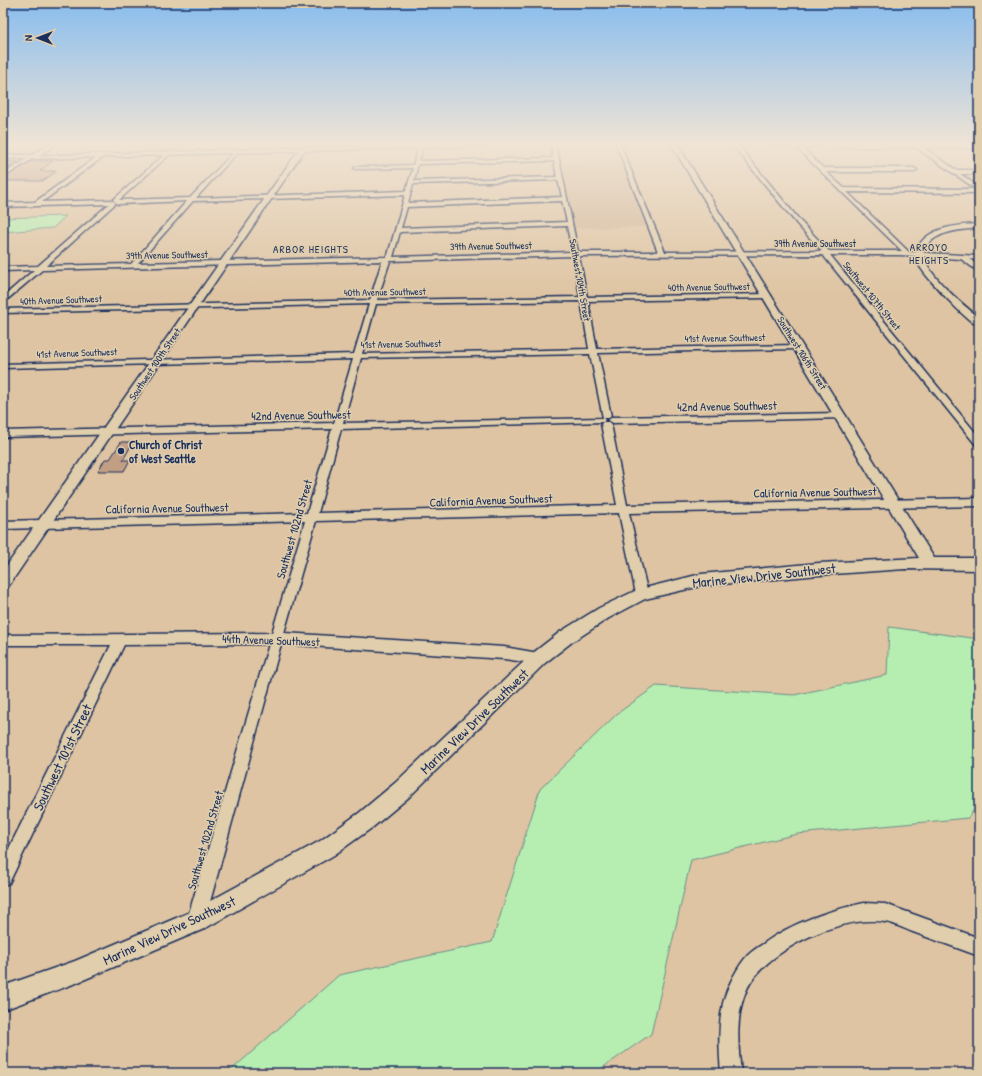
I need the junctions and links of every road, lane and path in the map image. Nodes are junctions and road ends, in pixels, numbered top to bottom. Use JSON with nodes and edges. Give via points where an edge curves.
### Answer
{"nodes":[{"id":1,"x":49,"y":194,"type":"edge"},
{"id":2,"x":123,"y":194,"type":"edge"},
{"id":3,"x":196,"y":194,"type":"edge"},
{"id":4,"x":271,"y":194,"type":"edge"},
{"id":5,"x":313,"y":194,"type":"edge"},
{"id":6,"x":408,"y":194,"type":"edge"},
{"id":7,"x":563,"y":194,"type":"edge"},
{"id":8,"x":638,"y":194,"type":"edge"},
{"id":9,"x":704,"y":194,"type":"edge"},
{"id":10,"x":775,"y":194,"type":"edge"},
{"id":11,"x":846,"y":194,"type":"edge"},
{"id":12,"x":269,"y":197,"type":"junction"},
{"id":13,"x":192,"y":199,"type":"junction"},
{"id":14,"x":564,"y":199,"type":"junction"},
{"id":15,"x":114,"y":202,"type":"junction"},
{"id":16,"x":36,"y":204,"type":"junction"},
{"id":17,"x":3,"y":205,"type":"edge"},
{"id":18,"x":405,"y":205,"type":"junction"},
{"id":19,"x":570,"y":224,"type":"junction"},
{"id":20,"x":979,"y":226,"type":"edge"},
{"id":21,"x":398,"y":230,"type":"junction"},
{"id":22,"x":662,"y":253,"type":"junction"},
{"id":23,"x":740,"y":253,"type":"junction"},
{"id":24,"x":826,"y":253,"type":"junction"},
{"id":25,"x":907,"y":253,"type":"junction"},
{"id":26,"x":574,"y":254,"type":"junction"},
{"id":27,"x":919,"y":255,"type":"junction"},
{"id":28,"x":388,"y":258,"type":"junction"},
{"id":29,"x":964,"y":258,"type":"junction"},
{"id":30,"x":979,"y":258,"type":"edge"},
{"id":31,"x":222,"y":263,"type":"junction"},
{"id":32,"x":132,"y":266,"type":"junction"},
{"id":33,"x":41,"y":268,"type":"junction"},
{"id":34,"x":3,"y":269,"type":"edge"},
{"id":35,"x":979,"y":270,"type":"edge"},
{"id":36,"x":766,"y":296,"type":"junction"},
{"id":37,"x":583,"y":298,"type":"junction"},
{"id":38,"x":3,"y":301,"type":"edge"},
{"id":39,"x":373,"y":302,"type":"junction"},
{"id":40,"x":194,"y":306,"type":"junction"},
{"id":41,"x":3,"y":312,"type":"edge"},
{"id":42,"x":979,"y":323,"type":"edge"},
{"id":43,"x":799,"y":347,"type":"junction"},
{"id":44,"x":594,"y":352,"type":"junction"},
{"id":45,"x":358,"y":356,"type":"junction"},
{"id":46,"x":156,"y":362,"type":"junction"},
{"id":47,"x":3,"y":366,"type":"edge"},
{"id":48,"x":841,"y":416,"type":"junction"},
{"id":49,"x":606,"y":420,"type":"junction"},
{"id":50,"x":338,"y":426,"type":"junction"},
{"id":51,"x":108,"y":432,"type":"junction"},
{"id":52,"x":3,"y":434,"type":"edge"},
{"id":53,"x":979,"y":443,"type":"edge"},
{"id":54,"x":979,"y":502,"type":"edge"},
{"id":55,"x":895,"y":503,"type":"junction"},
{"id":56,"x":623,"y":509,"type":"junction"},
{"id":57,"x":311,"y":518,"type":"junction"},
{"id":58,"x":44,"y":524,"type":"junction"},
{"id":59,"x":3,"y":525,"type":"edge"},
{"id":60,"x":930,"y":563,"type":"junction"},
{"id":61,"x":979,"y":564,"type":"edge"},
{"id":62,"x":3,"y":583,"type":"edge"},
{"id":63,"x":642,"y":594,"type":"junction"},
{"id":64,"x":121,"y":638,"type":"junction"},
{"id":65,"x":276,"y":638,"type":"junction"},
{"id":66,"x":3,"y":640,"type":"edge"},
{"id":67,"x":539,"y":658,"type":"junction"},
{"id":68,"x":3,"y":877,"type":"edge"},
{"id":69,"x":196,"y":921,"type":"junction"},
{"id":70,"x":979,"y":947,"type":"edge"},
{"id":71,"x":3,"y":998,"type":"edge"},
{"id":72,"x":731,"y":1073,"type":"edge"}],
"edges":[{"from":1,"to":16,"type":"street"},
{"from":2,"to":15,"type":"street"},
{"from":3,"to":13,"type":"street"},
{"from":4,"to":12,"type":"street","name":"Southwest 100th Street"},
{"from":5,"to":12,"type":"street"},
{"from":6,"to":18,"type":"street","name":"Southwest 102nd Street"},
{"from":7,"to":14,"type":"street","name":"Southwest 104th Street"},
{"from":8,"to":22,"type":"street"},
{"from":9,"to":23,"type":"street","name":"Southwest 106th Street"},
{"from":10,"to":24,"type":"street","name":"Southwest 107th Street"},
{"from":11,"to":25,"type":"street"},
{"from":12,"to":13,"type":"street"},
{"from":12,"to":31,"type":"street","name":"Southwest 100th Street"},
{"from":13,"to":15,"type":"street"},
{"from":13,"to":32,"type":"street"},
{"from":14,"to":18,"type":"street"},
{"from":14,"to":19,"type":"street","name":"Southwest 104th Street"},
{"from":15,"to":16,"type":"street"},
{"from":15,"to":33,"type":"street"},
{"from":16,"to":17,"type":"street"},
{"from":18,"to":21,"type":"street","name":"Southwest 102nd Street"},
{"from":19,"to":21,"type":"street"},
{"from":19,"to":26,"type":"street","name":"Southwest 104th Street"},
{"from":20,"to":27,"type":"street","via":[[937,234],[922,246]]},
{"from":21,"to":28,"type":"street","name":"Southwest 102nd Street"},
{"from":22,"to":23,"type":"street","name":"39th Avenue Southwest"},
{"from":22,"to":26,"type":"street","name":"39th Avenue Southwest"},
{"from":23,"to":24,"type":"street","name":"39th Avenue Southwest"},
{"from":23,"to":36,"type":"street","name":"Southwest 106th Street"},
{"from":24,"to":25,"type":"street","name":"39th Avenue Southwest"},
{"from":24,"to":53,"type":"street","name":"Southwest 107th Street"},
{"from":25,"to":27,"type":"street","name":"39th Avenue Southwest"},
{"from":26,"to":28,"type":"street","name":"39th Avenue Southwest"},
{"from":26,"to":37,"type":"street","name":"Southwest 104th Street"},
{"from":27,"to":29,"type":"street","name":"39th Avenue Southwest"},
{"from":27,"to":42,"type":"street","via":[[928,273]]},
{"from":28,"to":31,"type":"street","name":"39th Avenue Southwest"},
{"from":28,"to":39,"type":"street","name":"Southwest 102nd Street"},
{"from":29,"to":30,"type":"street","name":"39th Avenue Southwest"},
{"from":29,"to":35,"type":"street"},
{"from":31,"to":32,"type":"street","name":"39th Avenue Southwest"},
{"from":31,"to":40,"type":"street","name":"Southwest 100th Street"},
{"from":32,"to":33,"type":"street","name":"39th Avenue Southwest"},
{"from":33,"to":34,"type":"street","name":"39th Avenue Southwest"},
{"from":33,"to":38,"type":"street"},
{"from":36,"to":37,"type":"street","name":"40th Avenue Southwest"},
{"from":36,"to":43,"type":"street","name":"Southwest 106th Street"},
{"from":37,"to":39,"type":"street","name":"40th Avenue Southwest"},
{"from":37,"to":44,"type":"street","name":"Southwest 104th Street"},
{"from":39,"to":40,"type":"street","name":"40th Avenue Southwest"},
{"from":39,"to":45,"type":"street","name":"Southwest 102nd Street"},
{"from":40,"to":41,"type":"street","name":"40th Avenue Southwest"},
{"from":40,"to":46,"type":"street","name":"Southwest 100th Street"},
{"from":43,"to":44,"type":"street","name":"41st Avenue Southwest"},
{"from":43,"to":48,"type":"street","name":"Southwest 106th Street"},
{"from":44,"to":45,"type":"street","name":"41st Avenue Southwest"},
{"from":44,"to":49,"type":"street","name":"Southwest 104th Street"},
{"from":45,"to":46,"type":"street","name":"41st Avenue Southwest"},
{"from":45,"to":50,"type":"street","name":"Southwest 102nd Street"},
{"from":46,"to":47,"type":"street","name":"41st Avenue Southwest"},
{"from":46,"to":51,"type":"street","name":"Southwest 100th Street"},
{"from":48,"to":49,"type":"street","name":"42nd Avenue Southwest"},
{"from":48,"to":55,"type":"street","name":"Southwest 106th Street"},
{"from":49,"to":50,"type":"street","name":"42nd Avenue Southwest"},
{"from":49,"to":56,"type":"street","name":"Southwest 104th Street"},
{"from":50,"to":51,"type":"street","name":"42nd Avenue Southwest"},
{"from":50,"to":57,"type":"street","name":"Southwest 102nd Street"},
{"from":51,"to":52,"type":"street","name":"42nd Avenue Southwest"},
{"from":51,"to":58,"type":"street","name":"Southwest 100th Street"},
{"from":54,"to":55,"type":"street","name":"California Avenue Southwest"},
{"from":55,"to":56,"type":"street","name":"California Avenue Southwest"},
{"from":55,"to":60,"type":"street","name":"Southwest 106th Street"},
{"from":56,"to":57,"type":"street","name":"California Avenue Southwest"},
{"from":56,"to":63,"type":"street","name":"Southwest 104th Street"},
{"from":57,"to":58,"type":"street","name":"California Avenue Southwest"},
{"from":57,"to":65,"type":"street","name":"Southwest 102nd Street"},
{"from":58,"to":59,"type":"street","name":"California Avenue Southwest"},
{"from":58,"to":62,"type":"street","name":"Southwest 100th Street"},
{"from":60,"to":61,"type":"street","name":"Marine View Drive Southwest"},
{"from":60,"to":63,"type":"street","name":"Marine View Drive Southwest","via":[[860,565],[727,577],[671,586]]},
{"from":63,"to":67,"type":"street","name":"Marine View Drive Southwest","via":[[566,637]]},
{"from":64,"to":65,"type":"street","name":"44th Avenue Southwest"},
{"from":64,"to":66,"type":"street","name":"44th Avenue Southwest"},
{"from":64,"to":68,"type":"street","name":"Southwest 101st Street"},
{"from":65,"to":67,"type":"street","name":"44th Avenue Southwest","via":[[504,653]]},
{"from":65,"to":69,"type":"street","name":"Southwest 102nd Street"},
{"from":67,"to":69,"type":"street","name":"Marine View Drive Southwest","via":[[402,790],[366,820],[327,848]]},
{"from":69,"to":71,"type":"street","name":"Marine View Drive Southwest","via":[[76,972]]},
{"from":70,"to":72,"type":"street","via":[[885,913],[864,912],[814,925],[779,943],[755,961],[740,983],[733,1002],[729,1026]]}]}
